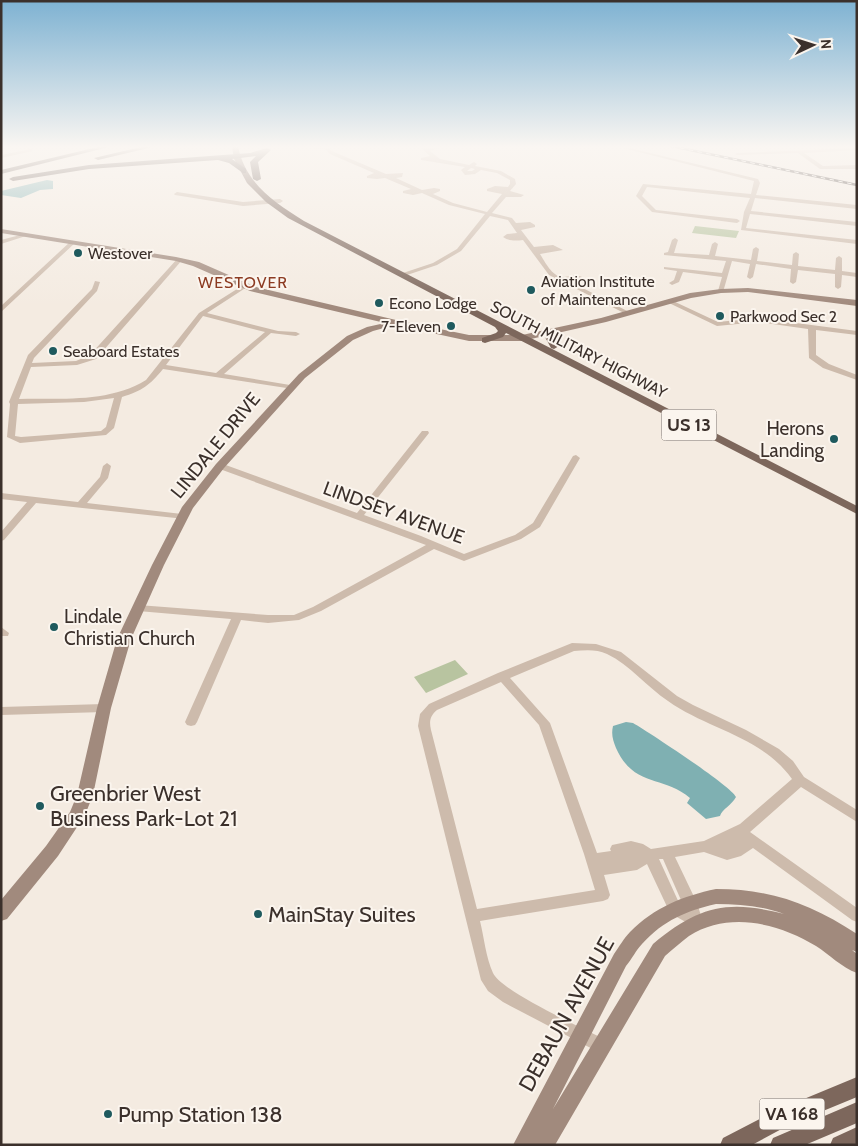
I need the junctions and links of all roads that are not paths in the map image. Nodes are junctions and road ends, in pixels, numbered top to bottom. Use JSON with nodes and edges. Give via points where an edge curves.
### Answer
{"nodes":[{"id":1,"x":213,"y":199,"type":"edge"},
{"id":2,"x":268,"y":199,"type":"edge"},
{"id":3,"x":441,"y":199,"type":"edge"},
{"id":4,"x":501,"y":199,"type":"edge"},
{"id":5,"x":643,"y":199,"type":"edge"},
{"id":6,"x":752,"y":199,"type":"edge"},
{"id":7,"x":783,"y":199,"type":"edge"},
{"id":8,"x":280,"y":201,"type":"joint"},
{"id":9,"x":271,"y":202,"type":"junction"},
{"id":10,"x":857,"y":208,"type":"edge"},
{"id":11,"x":747,"y":212,"type":"junction"},
{"id":12,"x":490,"y":214,"type":"junction"},
{"id":13,"x":737,"y":221,"type":"dead end"},
{"id":14,"x":857,"y":224,"type":"edge"},
{"id":15,"x":1,"y":231,"type":"edge"},
{"id":16,"x":26,"y":235,"type":"junction"},
{"id":17,"x":675,"y":240,"type":"dead end"},
{"id":18,"x":1,"y":242,"type":"edge"},
{"id":19,"x":73,"y":242,"type":"junction"},
{"id":20,"x":857,"y":242,"type":"edge"},
{"id":21,"x":716,"y":244,"type":"dead end"},
{"id":22,"x":756,"y":249,"type":"dead end"},
{"id":23,"x":796,"y":254,"type":"dead end"},
{"id":24,"x":712,"y":257,"type":"junction"},
{"id":25,"x":839,"y":258,"type":"dead end"},
{"id":26,"x":180,"y":259,"type":"junction"},
{"id":27,"x":729,"y":260,"type":"junction"},
{"id":28,"x":753,"y":262,"type":"junction"},
{"id":29,"x":666,"y":268,"type":"dead end"},
{"id":30,"x":795,"y":268,"type":"junction"},
{"id":31,"x":681,"y":270,"type":"junction"},
{"id":32,"x":838,"y":273,"type":"junction"},
{"id":33,"x":406,"y":274,"type":"junction"},
{"id":34,"x":857,"y":275,"type":"edge"},
{"id":35,"x":725,"y":276,"type":"junction"},
{"id":36,"x":750,"y":277,"type":"dead end"},
{"id":37,"x":560,"y":280,"type":"junction"},
{"id":38,"x":96,"y":282,"type":"dead end"},
{"id":39,"x":793,"y":282,"type":"dead end"},
{"id":40,"x":672,"y":283,"type":"dead end"},
{"id":41,"x":570,"y":284,"type":"junction"},
{"id":42,"x":245,"y":286,"type":"junction"},
{"id":43,"x":838,"y":287,"type":"dead end"},
{"id":44,"x":721,"y":291,"type":"junction"},
{"id":45,"x":671,"y":302,"type":"junction"},
{"id":46,"x":857,"y":303,"type":"edge"},
{"id":47,"x":4,"y":304,"type":"edge"},
{"id":48,"x":1,"y":310,"type":"edge"},
{"id":49,"x":628,"y":313,"type":"junction"},
{"id":50,"x":201,"y":314,"type":"junction"},
{"id":51,"x":367,"y":316,"type":"junction"},
{"id":52,"x":396,"y":323,"type":"junction"},
{"id":53,"x":498,"y":325,"type":"junction"},
{"id":54,"x":812,"y":327,"type":"junction"},
{"id":55,"x":367,"y":330,"type":"junction"},
{"id":56,"x":270,"y":331,"type":"junction"},
{"id":57,"x":554,"y":331,"type":"junction"},
{"id":58,"x":857,"y":333,"type":"edge"},
{"id":59,"x":296,"y":334,"type":"dead end"},
{"id":60,"x":527,"y":337,"type":"junction"},
{"id":61,"x":485,"y":340,"type":"junction"},
{"id":62,"x":554,"y":346,"type":"junction"},
{"id":63,"x":28,"y":365,"type":"junction"},
{"id":64,"x":161,"y":366,"type":"junction"},
{"id":65,"x":218,"y":375,"type":"junction"},
{"id":66,"x":857,"y":378,"type":"edge"},
{"id":67,"x":290,"y":387,"type":"junction"},
{"id":68,"x":118,"y":396,"type":"junction"},
{"id":69,"x":14,"y":402,"type":"junction"},
{"id":70,"x":426,"y":433,"type":"dead end"},
{"id":71,"x":576,"y":458,"type":"dead end"},
{"id":72,"x":106,"y":466,"type":"dead end"},
{"id":73,"x":220,"y":466,"type":"junction"},
{"id":74,"x":1,"y":496,"type":"edge"},
{"id":75,"x":34,"y":499,"type":"junction"},
{"id":76,"x":857,"y":502,"type":"edge"},
{"id":77,"x":81,"y":505,"type":"junction"},
{"id":78,"x":857,"y":511,"type":"edge"},
{"id":79,"x":359,"y":516,"type":"junction"},
{"id":80,"x":182,"y":517,"type":"junction"},
{"id":81,"x":1,"y":538,"type":"edge"},
{"id":82,"x":434,"y":545,"type":"junction"},
{"id":83,"x":138,"y":608,"type":"junction"},
{"id":84,"x":236,"y":617,"type":"junction"},
{"id":85,"x":502,"y":676,"type":"junction"},
{"id":86,"x":104,"y":708,"type":"junction"},
{"id":87,"x":1,"y":711,"type":"edge"},
{"id":88,"x":191,"y":722,"type":"dead end"},
{"id":89,"x":800,"y":780,"type":"junction"},
{"id":90,"x":857,"y":817,"type":"edge"},
{"id":91,"x":746,"y":836,"type":"junction"},
{"id":92,"x":706,"y":846,"type":"junction"},
{"id":93,"x":666,"y":853,"type":"junction"},
{"id":94,"x":650,"y":855,"type":"junction"},
{"id":95,"x":594,"y":861,"type":"junction"},
{"id":96,"x":682,"y":906,"type":"junction"},
{"id":97,"x":1,"y":913,"type":"edge"},
{"id":98,"x":471,"y":916,"type":"junction"},
{"id":99,"x":857,"y":916,"type":"edge"},
{"id":100,"x":696,"y":922,"type":"junction"},
{"id":101,"x":857,"y":944,"type":"edge"},
{"id":102,"x":857,"y":964,"type":"edge"},
{"id":103,"x":581,"y":1035,"type":"junction"},
{"id":104,"x":602,"y":1046,"type":"junction"},
{"id":105,"x":857,"y":1087,"type":"edge"},
{"id":106,"x":857,"y":1112,"type":"edge"},
{"id":107,"x":857,"y":1138,"type":"edge"},
{"id":108,"x":523,"y":1145,"type":"edge"},
{"id":109,"x":543,"y":1145,"type":"edge"},
{"id":110,"x":730,"y":1145,"type":"edge"},
{"id":111,"x":780,"y":1145,"type":"edge"},
{"id":112,"x":840,"y":1145,"type":"edge"}],
"edges":[{"from":1,"to":9,"type":"street","via":[[243,204]]},
{"from":2,"to":9,"type":"main road","name":"SOUTH MILITARY HIGHWAY","number":"US 13"},
{"from":3,"to":12,"type":"street"},
{"from":4,"to":12,"type":"street"},
{"from":5,"to":13,"type":"street","via":[[654,211]]},
{"from":6,"to":11,"type":"street"},
{"from":7,"to":10,"type":"street"},
{"from":8,"to":9,"type":"street"},
{"from":8,"to":33,"type":"main road","name":"SOUTH MILITARY HIGHWAY","number":"US 13","via":[[318,226]]},
{"from":9,"to":33,"type":"main road","name":"SOUTH MILITARY HIGHWAY","number":"US 13","via":[[301,223]]},
{"from":11,"to":14,"type":"street"},
{"from":11,"to":20,"type":"street","via":[[743,229]]},
{"from":12,"to":33,"type":"street","via":[[452,255]]},
{"from":12,"to":37,"type":"street","via":[[510,219],[548,272]]},
{"from":15,"to":16,"type":"street"},
{"from":16,"to":18,"type":"street"},
{"from":16,"to":19,"type":"street"},
{"from":17,"to":24,"type":"street","via":[[669,254]]},
{"from":19,"to":26,"type":"street"},
{"from":19,"to":47,"type":"street"},
{"from":21,"to":24,"type":"street"},
{"from":22,"to":28,"type":"street"},
{"from":23,"to":30,"type":"street"},
{"from":24,"to":27,"type":"street"},
{"from":25,"to":32,"type":"street"},
{"from":26,"to":42,"type":"street"},
{"from":26,"to":63,"type":"street","via":[[92,357],[77,363]]},
{"from":27,"to":28,"type":"street"},
{"from":27,"to":35,"type":"street"},
{"from":28,"to":30,"type":"street"},
{"from":28,"to":36,"type":"street"},
{"from":29,"to":31,"type":"street"},
{"from":30,"to":32,"type":"street"},
{"from":30,"to":39,"type":"street"},
{"from":31,"to":35,"type":"street"},
{"from":31,"to":40,"type":"street","via":[[677,281]]},
{"from":32,"to":34,"type":"street"},
{"from":32,"to":43,"type":"street"},
{"from":33,"to":53,"type":"main road","name":"SOUTH MILITARY HIGHWAY","number":"US 13"},
{"from":33,"to":60,"type":"main road","name":"SOUTH MILITARY HIGHWAY","number":"US 13"},
{"from":35,"to":44,"type":"street"},
{"from":37,"to":41,"type":"street"},
{"from":37,"to":41,"type":"street","via":[[574,276],[580,278]]},
{"from":38,"to":63,"type":"street","via":[[95,290],[35,351]]},
{"from":41,"to":49,"type":"street"},
{"from":42,"to":50,"type":"street"},
{"from":42,"to":51,"type":"street"},
{"from":44,"to":45,"type":"street"},
{"from":44,"to":46,"type":"street","via":[[748,290]]},
{"from":45,"to":49,"type":"street"},
{"from":45,"to":54,"type":"street","via":[[717,324],[755,320]]},
{"from":47,"to":48,"type":"street"},
{"from":49,"to":57,"type":"street"},
{"from":50,"to":56,"type":"street"},
{"from":50,"to":64,"type":"street"},
{"from":51,"to":52,"type":"street"},
{"from":51,"to":55,"type":"street","via":[[374,322]]},
{"from":52,"to":55,"type":"street","name":"LINDALE DRIVE"},
{"from":52,"to":61,"type":"street","via":[[460,338]]},
{"from":53,"to":60,"type":"main road","name":"SOUTH MILITARY HIGHWAY","number":"US 13"},
{"from":53,"to":61,"type":"main road","via":[[502,331],[500,335]]},
{"from":54,"to":58,"type":"street"},
{"from":54,"to":66,"type":"street","via":[[812,356],[826,366]]},
{"from":55,"to":67,"type":"street","name":"LINDALE DRIVE","via":[[339,346]]},
{"from":56,"to":59,"type":"street"},
{"from":56,"to":65,"type":"street"},
{"from":57,"to":60,"type":"street"},
{"from":57,"to":62,"type":"main road","via":[[549,338]]},
{"from":60,"to":61,"type":"street"},
{"from":60,"to":62,"type":"main road","name":"SOUTH MILITARY HIGHWAY","number":"US 13"},
{"from":60,"to":78,"type":"main road","name":"SOUTH MILITARY HIGHWAY","number":"US 13"},
{"from":62,"to":76,"type":"main road","name":"SOUTH MILITARY HIGHWAY","number":"US 13"},
{"from":63,"to":69,"type":"street"},
{"from":64,"to":65,"type":"street"},
{"from":64,"to":68,"type":"street","via":[[145,385]]},
{"from":65,"to":67,"type":"street"},
{"from":67,"to":73,"type":"street","name":"LINDALE DRIVE"},
{"from":68,"to":69,"type":"street"},
{"from":68,"to":69,"type":"street","via":[[111,426],[106,432],[20,440],[10,435]]},
{"from":70,"to":79,"type":"street"},
{"from":71,"to":82,"type":"street","name":"LINDSEY AVENUE","via":[[540,522],[528,532],[468,557]]},
{"from":72,"to":77,"type":"street","via":[[104,478]]},
{"from":73,"to":79,"type":"street","name":"LINDSEY AVENUE"},
{"from":73,"to":80,"type":"street","name":"LINDALE DRIVE"},
{"from":74,"to":75,"type":"street"},
{"from":75,"to":77,"type":"street"},
{"from":75,"to":81,"type":"street"},
{"from":77,"to":80,"type":"street"},
{"from":79,"to":82,"type":"street","name":"LINDSEY AVENUE"},
{"from":80,"to":83,"type":"street","name":"LINDALE DRIVE"},
{"from":82,"to":84,"type":"street","via":[[295,618]]},
{"from":83,"to":84,"type":"street"},
{"from":83,"to":86,"type":"street","name":"LINDALE DRIVE","via":[[119,655]]},
{"from":84,"to":88,"type":"street"},
{"from":85,"to":89,"type":"street","via":[[572,647],[587,646],[611,652],[676,701],[763,745],[787,762]]},
{"from":85,"to":95,"type":"street","via":[[544,722]]},
{"from":85,"to":98,"type":"street","via":[[433,707],[423,720]]},
{"from":86,"to":87,"type":"street"},
{"from":86,"to":97,"type":"street","name":"LINDALE DRIVE","via":[[87,787],[77,815],[52,852]]},
{"from":89,"to":90,"type":"street"},
{"from":89,"to":91,"type":"street","via":[[744,828]]},
{"from":91,"to":92,"type":"street"},
{"from":91,"to":92,"type":"street","via":[[733,854],[726,855]]},
{"from":91,"to":99,"type":"street"},
{"from":92,"to":93,"type":"street"},
{"from":93,"to":94,"type":"street"},
{"from":93,"to":96,"type":"street"},
{"from":94,"to":95,"type":"street","via":[[637,864]]},
{"from":94,"to":96,"type":"street"},
{"from":95,"to":98,"type":"street","via":[[603,895]]},
{"from":96,"to":100,"type":"street"},
{"from":96,"to":101,"type":"street","name":"DEBAUN AVENUE","via":[[713,897],[741,896],[775,901],[822,921]]},
{"from":96,"to":103,"type":"street","name":"DEBAUN AVENUE","via":[[654,922],[637,938],[620,960]]},
{"from":98,"to":103,"type":"street","via":[[486,975],[493,986]]},
{"from":100,"to":102,"type":"street","via":[[735,914],[777,919],[810,932]]},
{"from":100,"to":104,"type":"street","via":[[672,936],[659,950]]},
{"from":103,"to":104,"type":"street"},
{"from":103,"to":108,"type":"street","name":"DEBAUN AVENUE"},
{"from":104,"to":109,"type":"street"},
{"from":105,"to":110,"type":"main road","number":"VA 168","via":[[782,1118]]},
{"from":106,"to":111,"type":"main road"},
{"from":107,"to":112,"type":"main road","number":"VA 168"}]}
